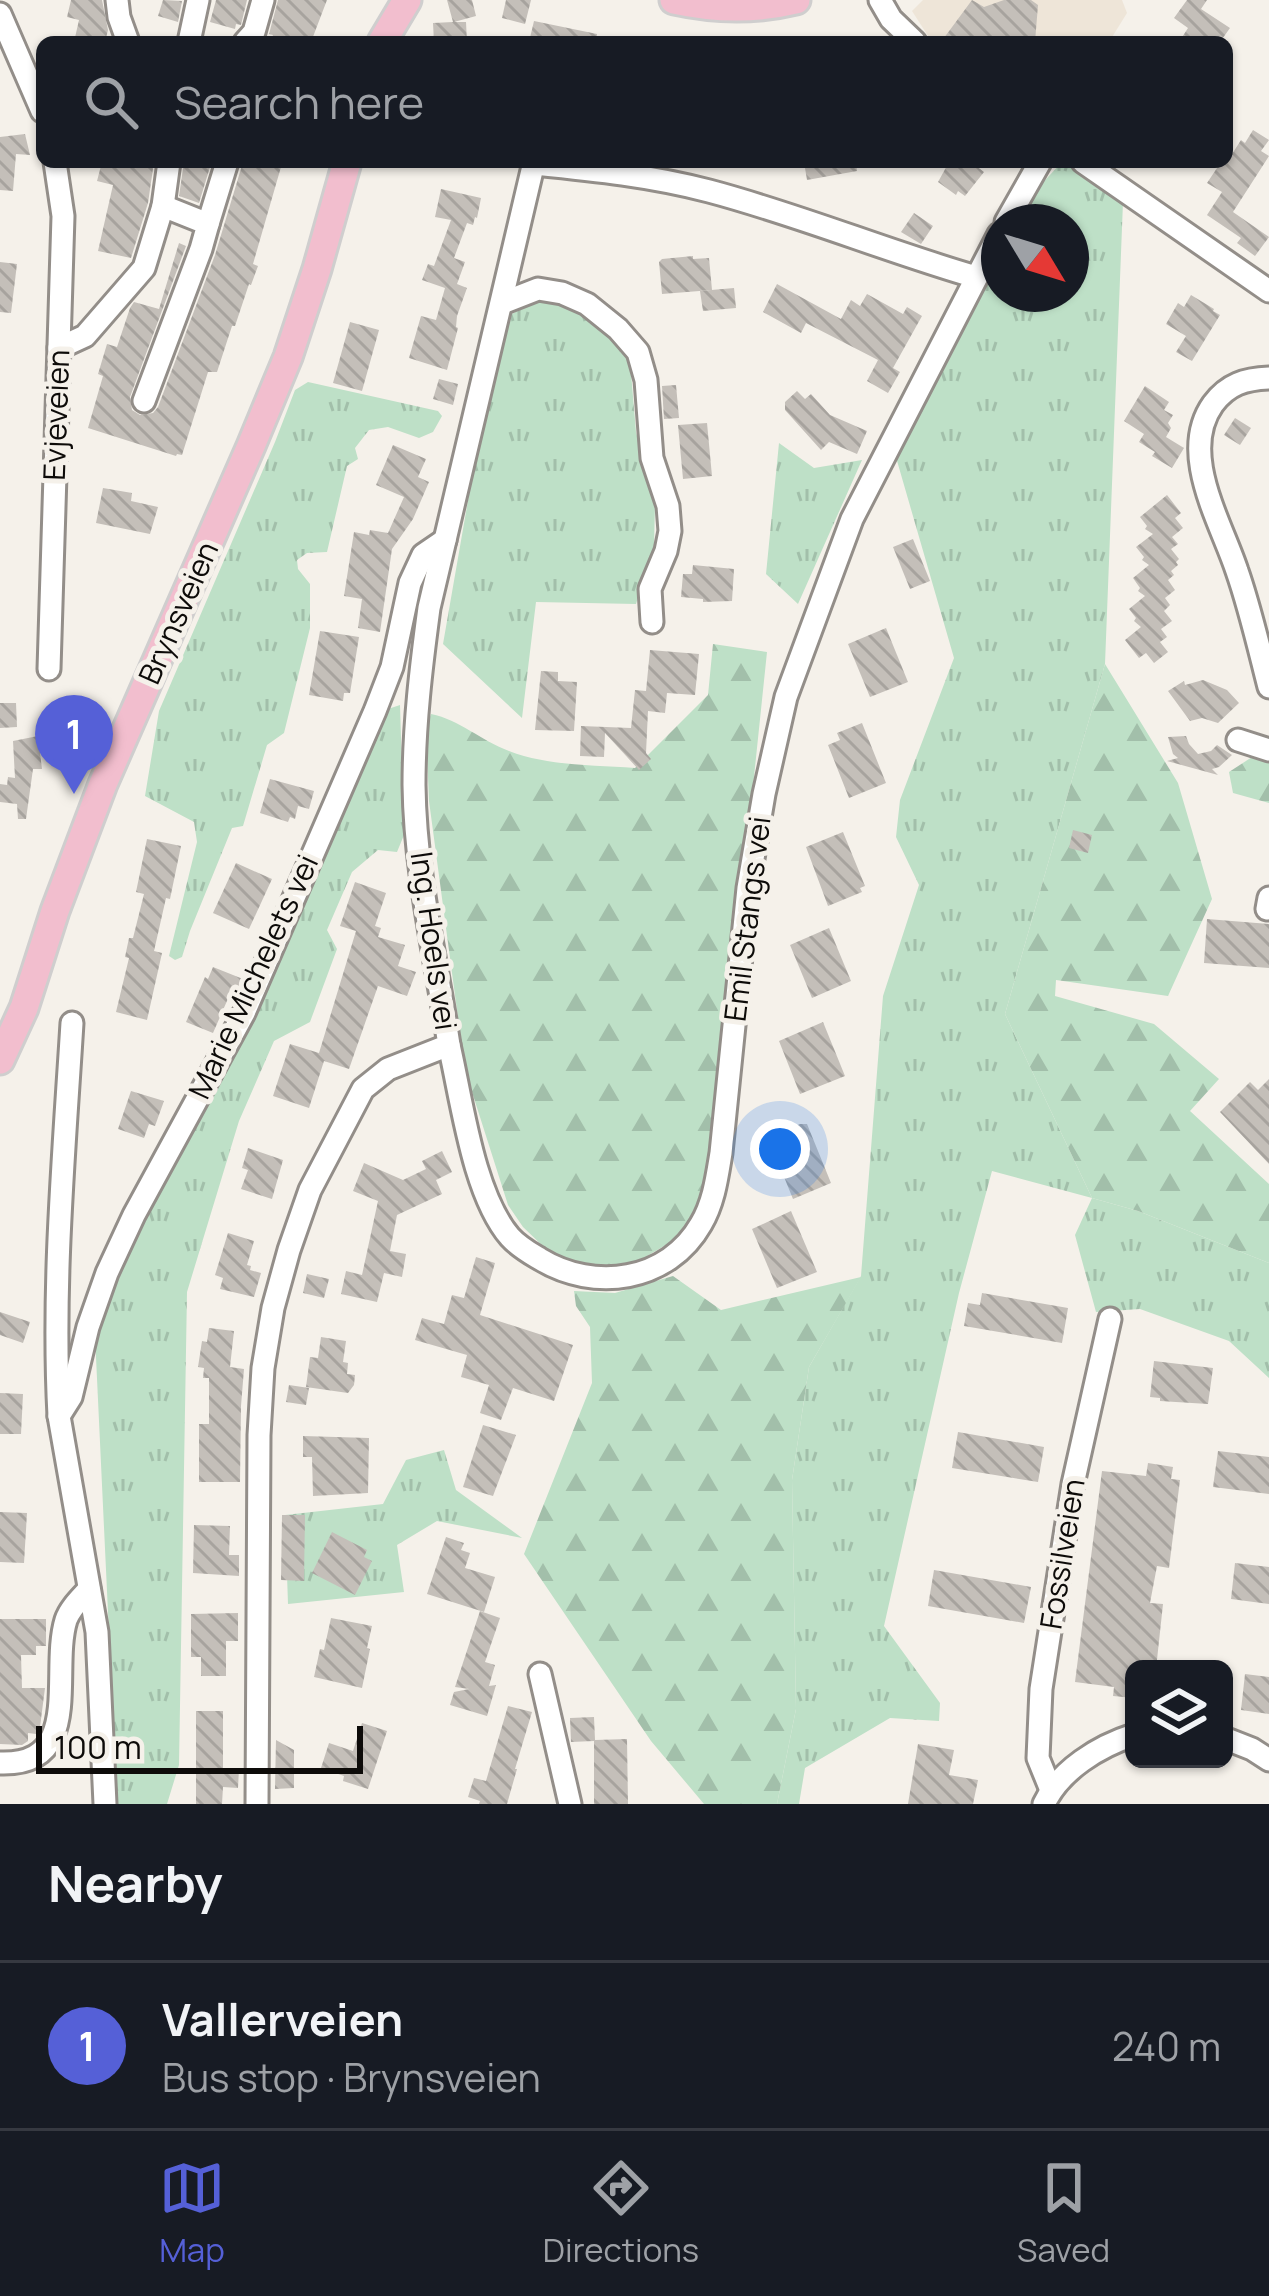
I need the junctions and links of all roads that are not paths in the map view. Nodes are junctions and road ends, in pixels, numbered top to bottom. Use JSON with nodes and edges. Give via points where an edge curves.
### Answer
{"nodes":[{"id":1,"x":117,"y":0,"type":"edge"},
{"id":2,"x":198,"y":0,"type":"edge"},
{"id":3,"x":263,"y":0,"type":"edge"},
{"id":4,"x":407,"y":0,"type":"edge"},
{"id":5,"x":674,"y":0,"type":"edge"},
{"id":6,"x":796,"y":0,"type":"edge"},
{"id":7,"x":880,"y":0,"type":"edge"},
{"id":8,"x":0,"y":14,"type":"edge"},
{"id":9,"x":126,"y":36,"type":"edge"},
{"id":10,"x":191,"y":36,"type":"edge"},
{"id":11,"x":250,"y":36,"type":"edge"},
{"id":12,"x":386,"y":36,"type":"edge"},
{"id":13,"x":909,"y":36,"type":"edge"},
{"id":14,"x":36,"y":97,"type":"edge"},
{"id":15,"x":56,"y":168,"type":"edge"},
{"id":16,"x":168,"y":168,"type":"edge"},
{"id":17,"x":225,"y":168,"type":"edge"},
{"id":18,"x":345,"y":168,"type":"edge"},
{"id":19,"x":533,"y":168,"type":"edge"},
{"id":20,"x":576,"y":168,"type":"edge"},
{"id":21,"x":1037,"y":168,"type":"edge"},
{"id":22,"x":1092,"y":168,"type":"edge"},
{"id":23,"x":1016,"y":204,"type":"edge"},
{"id":24,"x":163,"y":206,"type":"junction"},
{"id":25,"x":208,"y":224,"type":"junction"},
{"id":26,"x":981,"y":268,"type":"edge"},
{"id":27,"x":976,"y":277,"type":"junction"},
{"id":28,"x":1269,"y":291,"type":"edge"},
{"id":29,"x":502,"y":303,"type":"junction"},
{"id":30,"x":59,"y":348,"type":"junction"},
{"id":31,"x":1269,"y":378,"type":"edge"},
{"id":32,"x":144,"y":401,"type":"dead end"},
{"id":33,"x":445,"y":540,"type":"junction"},
{"id":34,"x":652,"y":622,"type":"dead end"},
{"id":35,"x":49,"y":669,"type":"dead end"},
{"id":36,"x":1269,"y":687,"type":"edge"},
{"id":37,"x":1238,"y":740,"type":"dead end"},
{"id":38,"x":1269,"y":749,"type":"edge"},
{"id":39,"x":72,"y":1023,"type":"dead end"},
{"id":40,"x":449,"y":1045,"type":"junction"},
{"id":41,"x":0,"y":1060,"type":"edge"},
{"id":42,"x":1110,"y":1319,"type":"dead end"},
{"id":43,"x":59,"y":1416,"type":"junction"},
{"id":44,"x":88,"y":1589,"type":"junction"},
{"id":45,"x":540,"y":1675,"type":"dead end"},
{"id":46,"x":1125,"y":1738,"type":"edge"},
{"id":47,"x":1233,"y":1742,"type":"edge"},
{"id":48,"x":1269,"y":1760,"type":"edge"},
{"id":49,"x":0,"y":1763,"type":"edge"},
{"id":50,"x":1048,"y":1797,"type":"edge"},
{"id":51,"x":105,"y":1804,"type":"edge"},
{"id":52,"x":257,"y":1804,"type":"edge"},
{"id":53,"x":570,"y":1804,"type":"edge"}],
"edges":[{"from":1,"to":9,"type":"street"},
{"from":2,"to":10,"type":"street"},
{"from":3,"to":11,"type":"street"},
{"from":4,"to":12,"type":"main road"},
{"from":5,"to":6,"type":"main road","via":[[728,8]]},
{"from":7,"to":13,"type":"street"},
{"from":8,"to":14,"type":"street"},
{"from":15,"to":30,"type":"street","name":"Evjeveien"},
{"from":16,"to":24,"type":"street"},
{"from":17,"to":25,"type":"street"},
{"from":18,"to":41,"type":"main road","name":"Brynsveien","via":[[279,378],[103,784]]},
{"from":19,"to":29,"type":"street","name":"Ing. Hoels vei"},
{"from":20,"to":27,"type":"street","via":[[706,190]]},
{"from":21,"to":23,"type":"street"},
{"from":22,"to":28,"type":"street"},
{"from":24,"to":25,"type":"street"},
{"from":24,"to":30,"type":"street","via":[[144,268],[85,335]]},
{"from":25,"to":32,"type":"street"},
{"from":26,"to":27,"type":"street","name":"Emil Stangs vei"},
{"from":27,"to":40,"type":"street","name":"Emil Stangs vei","via":[[852,520],[786,697],[748,888],[721,1153],[701,1225],[667,1261],[621,1279],[561,1272],[523,1249],[494,1212],[478,1170]]},
{"from":29,"to":33,"type":"street","name":"Ing. Hoels vei"},
{"from":29,"to":34,"type":"street","via":[[538,289],[562,293],[587,304],[638,352],[670,531],[650,589]]},
{"from":30,"to":35,"type":"street","name":"Evjeveien"},
{"from":31,"to":36,"type":"street","via":[[1230,387],[1204,418],[1200,437],[1208,492]]},
{"from":33,"to":40,"type":"street","name":"Ing. Hoels vei","via":[[421,663],[414,789]]},
{"from":33,"to":43,"type":"street","name":"Marie Michelets vei","via":[[423,555],[410,583],[375,711],[244,1013],[107,1273]]},
{"from":37,"to":38,"type":"street"},
{"from":39,"to":43,"type":"street"},
{"from":40,"to":52,"type":"street","name":"Ing. Hoels vei","via":[[388,1069],[364,1089],[310,1190],[273,1308],[259,1436]]},
{"from":42,"to":50,"type":"street","name":"Fossilveien","via":[[1073,1484],[1041,1689],[1038,1758]]},
{"from":43,"to":44,"type":"street"},
{"from":44,"to":49,"type":"street","via":[[67,1620],[52,1739],[23,1764]]},
{"from":44,"to":51,"type":"street"},
{"from":45,"to":53,"type":"street"},
{"from":46,"to":50,"type":"street","via":[[1078,1763]]},
{"from":47,"to":48,"type":"street"}]}
